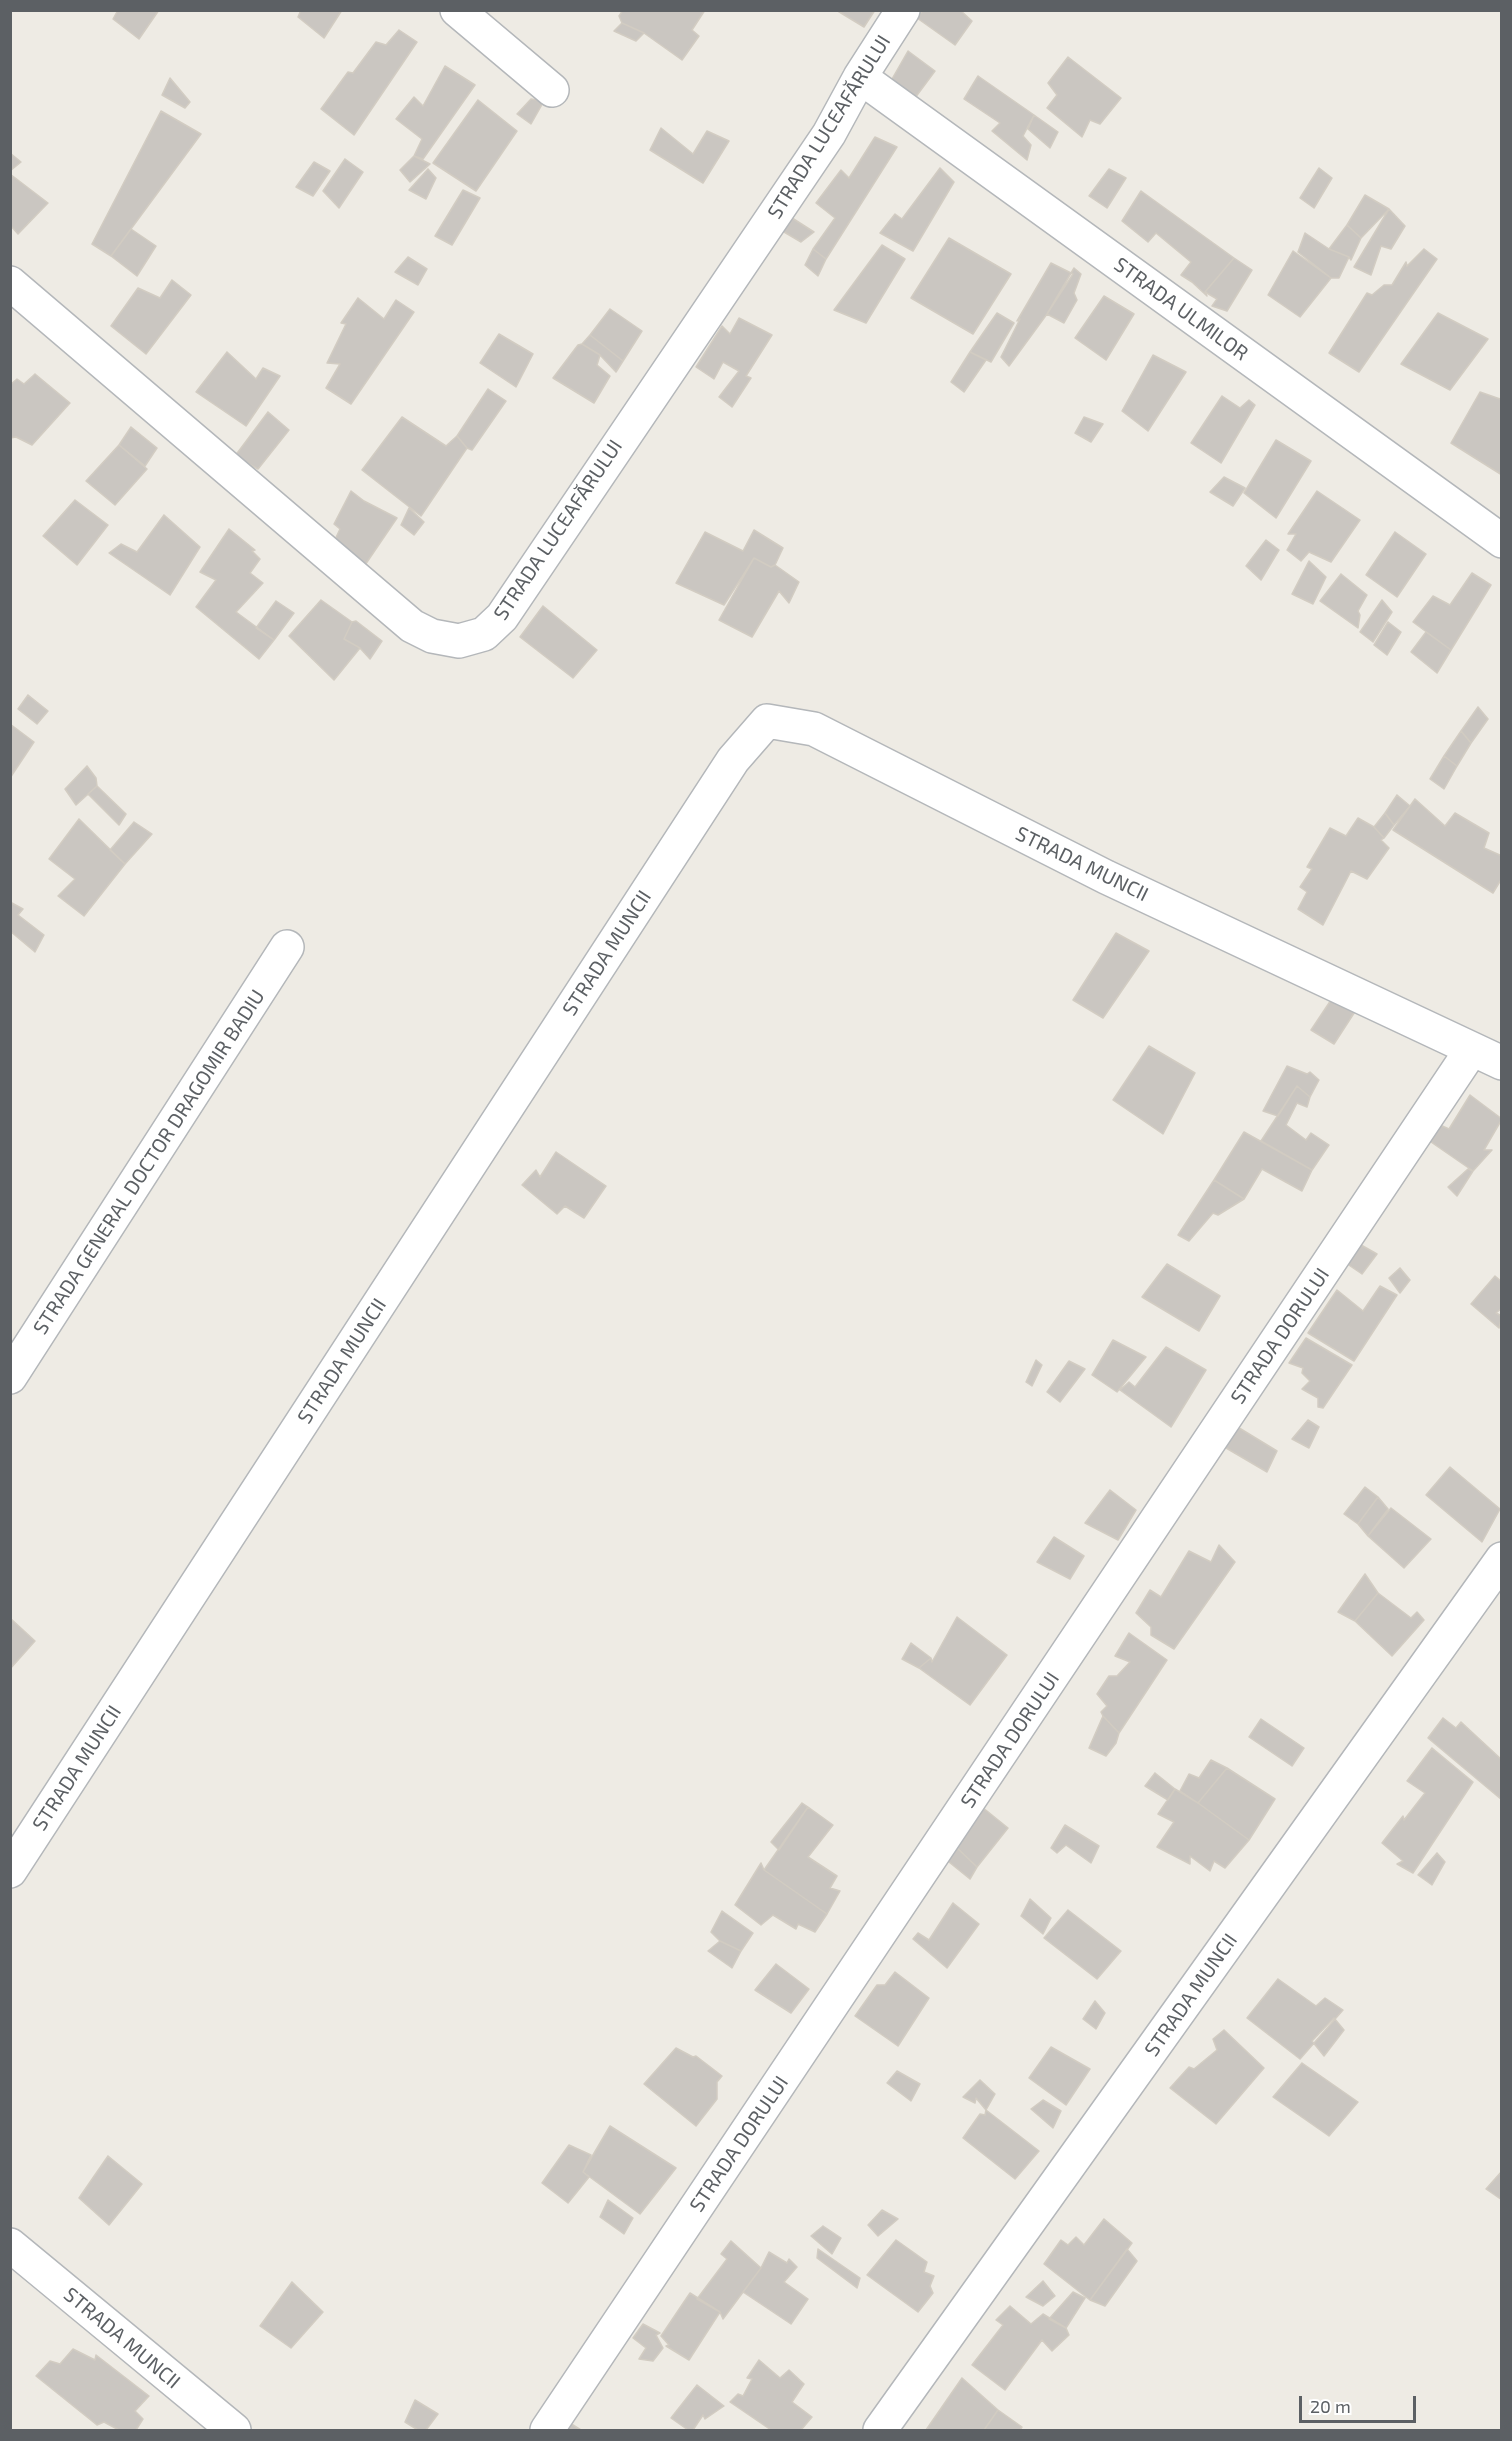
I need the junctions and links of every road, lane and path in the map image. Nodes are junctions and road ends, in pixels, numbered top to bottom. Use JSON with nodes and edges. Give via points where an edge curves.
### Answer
{"nodes":[{"id":1,"x":457,"y":10,"type":"edge"},
{"id":2,"x":903,"y":10,"type":"edge"},
{"id":3,"x":860,"y":77,"type":"junction"},
{"id":4,"x":552,"y":90,"type":"dead end"},
{"id":5,"x":10,"y":283,"type":"edge"},
{"id":6,"x":1502,"y":541,"type":"edge"},
{"id":7,"x":286,"y":947,"type":"dead end"},
{"id":8,"x":1472,"y":1049,"type":"junction"},
{"id":9,"x":1502,"y":1063,"type":"edge"},
{"id":10,"x":10,"y":1377,"type":"edge"},
{"id":11,"x":1502,"y":1559,"type":"edge"},
{"id":12,"x":10,"y":1871,"type":"edge"},
{"id":13,"x":10,"y":2245,"type":"edge"},
{"id":14,"x":234,"y":2430,"type":"edge"},
{"id":15,"x":548,"y":2430,"type":"edge"},
{"id":16,"x":880,"y":2430,"type":"edge"}],
"edges":[{"from":1,"to":4,"type":"street"},
{"from":2,"to":3,"type":"street","name":"STRADA LUCEAFĂRULUI"},
{"from":3,"to":5,"type":"street","name":"STRADA LUCEAFĂRULUI","via":[[829,134],[502,617],[484,634],[459,641],[432,636],[412,626]]},
{"from":3,"to":6,"type":"street","name":"STRADA ULMILOR"},
{"from":7,"to":10,"type":"street","name":"STRADA GENERAL DOCTOR DRAGOMIR BADIU"},
{"from":8,"to":9,"type":"street","name":"STRADA MUNCII"},
{"from":8,"to":12,"type":"street","name":"STRADA MUNCII","via":[[1106,877],[814,729],[767,721],[733,760]]},
{"from":8,"to":15,"type":"street","name":"STRADA DORULUI"},
{"from":11,"to":16,"type":"street","name":"STRADA MUNCII"},
{"from":13,"to":14,"type":"street","name":"STRADA MUNCII"}]}
